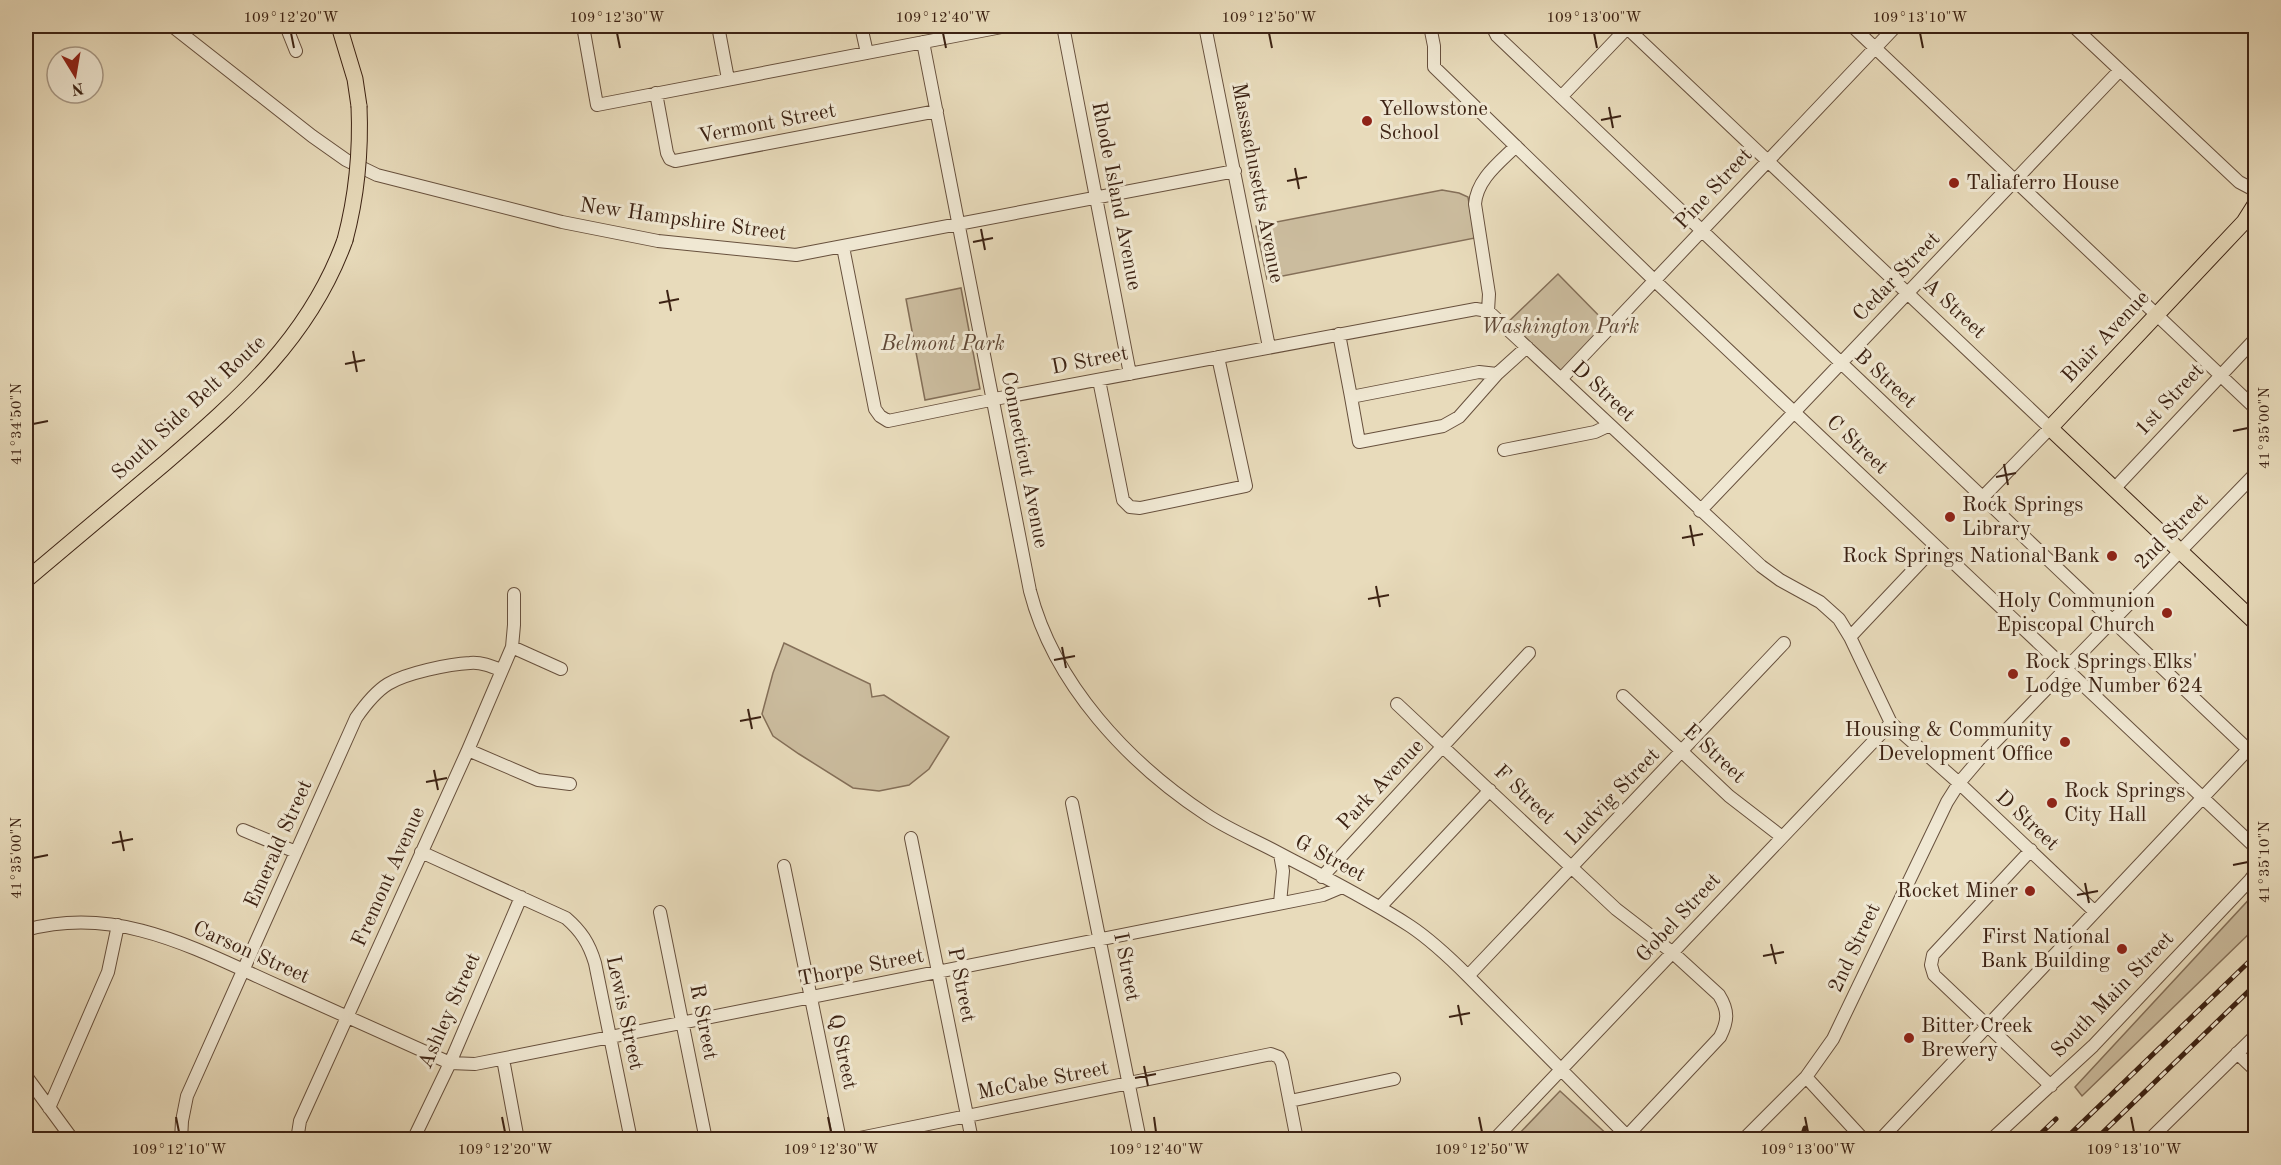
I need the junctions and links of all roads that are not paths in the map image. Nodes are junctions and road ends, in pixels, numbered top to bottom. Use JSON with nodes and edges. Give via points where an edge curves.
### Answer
{"nodes":[{"id":1,"x":172,"y":26,"type":"edge"},
{"id":2,"x":286,"y":26,"type":"edge"},
{"id":3,"x":339,"y":26,"type":"edge"},
{"id":4,"x":583,"y":26,"type":"edge"},
{"id":5,"x":718,"y":26,"type":"edge"},
{"id":6,"x":861,"y":26,"type":"edge"},
{"id":7,"x":1005,"y":26,"type":"edge"},
{"id":8,"x":1063,"y":26,"type":"edge"},
{"id":9,"x":1205,"y":26,"type":"edge"},
{"id":10,"x":1430,"y":26,"type":"edge"},
{"id":11,"x":1492,"y":26,"type":"edge"},
{"id":12,"x":1627,"y":26,"type":"edge"},
{"id":13,"x":1852,"y":26,"type":"edge"},
{"id":14,"x":1896,"y":26,"type":"edge"},
{"id":15,"x":2073,"y":26,"type":"edge"},
{"id":16,"x":923,"y":42,"type":"junction"},
{"id":17,"x":1875,"y":47,"type":"junction"},
{"id":18,"x":296,"y":51,"type":"dead end"},
{"id":19,"x":867,"y":52,"type":"junction"},
{"id":20,"x":2120,"y":70,"type":"junction"},
{"id":21,"x":728,"y":79,"type":"junction"},
{"id":22,"x":656,"y":93,"type":"junction"},
{"id":23,"x":1561,"y":97,"type":"junction"},
{"id":24,"x":937,"y":111,"type":"junction"},
{"id":25,"x":1516,"y":146,"type":"junction"},
{"id":26,"x":1768,"y":160,"type":"junction"},
{"id":27,"x":1235,"y":171,"type":"junction"},
{"id":28,"x":2016,"y":181,"type":"junction"},
{"id":29,"x":2256,"y":190,"type":"edge"},
{"id":30,"x":1096,"y":198,"type":"junction"},
{"id":31,"x":2256,"y":203,"type":"edge"},
{"id":32,"x":958,"y":224,"type":"junction"},
{"id":33,"x":1701,"y":231,"type":"junction"},
{"id":34,"x":843,"y":247,"type":"junction"},
{"id":35,"x":1654,"y":280,"type":"junction"},
{"id":36,"x":1908,"y":294,"type":"junction"},
{"id":37,"x":1488,"y":311,"type":"junction"},
{"id":38,"x":2157,"y":314,"type":"junction"},
{"id":39,"x":1339,"y":334,"type":"junction"},
{"id":40,"x":2256,"y":338,"type":"edge"},
{"id":41,"x":1269,"y":347,"type":"junction"},
{"id":42,"x":1527,"y":347,"type":"junction"},
{"id":43,"x":1218,"y":357,"type":"junction"},
{"id":44,"x":1841,"y":364,"type":"junction"},
{"id":45,"x":1130,"y":374,"type":"junction"},
{"id":46,"x":1497,"y":374,"type":"junction"},
{"id":47,"x":2220,"y":375,"type":"junction"},
{"id":48,"x":1561,"y":379,"type":"junction"},
{"id":49,"x":1099,"y":380,"type":"junction"},
{"id":50,"x":1351,"y":397,"type":"junction"},
{"id":51,"x":993,"y":400,"type":"junction"},
{"id":52,"x":2256,"y":409,"type":"edge"},
{"id":53,"x":1794,"y":412,"type":"junction"},
{"id":54,"x":1610,"y":425,"type":"junction"},
{"id":55,"x":2050,"y":428,"type":"junction"},
{"id":56,"x":1504,"y":450,"type":"dead end"},
{"id":57,"x":2256,"y":473,"type":"edge"},
{"id":58,"x":2114,"y":489,"type":"junction"},
{"id":59,"x":1983,"y":497,"type":"junction"},
{"id":60,"x":1700,"y":511,"type":"junction"},
{"id":61,"x":1936,"y":546,"type":"junction"},
{"id":62,"x":2180,"y":552,"type":"junction"},
{"id":63,"x":26,"y":580,"type":"edge"},
{"id":64,"x":514,"y":594,"type":"dead end"},
{"id":65,"x":1033,"y":602,"type":"joint"},
{"id":66,"x":2253,"y":615,"type":"edge"},
{"id":67,"x":2113,"y":621,"type":"junction"},
{"id":68,"x":1850,"y":637,"type":"junction"},
{"id":69,"x":1784,"y":643,"type":"dead end"},
{"id":70,"x":512,"y":647,"type":"junction"},
{"id":71,"x":1529,"y":653,"type":"dead end"},
{"id":72,"x":561,"y":669,"type":"dead end"},
{"id":73,"x":501,"y":670,"type":"junction"},
{"id":74,"x":2065,"y":671,"type":"junction"},
{"id":75,"x":1623,"y":696,"type":"dead end"},
{"id":76,"x":1397,"y":704,"type":"dead end"},
{"id":77,"x":1891,"y":723,"type":"junction"},
{"id":78,"x":1444,"y":747,"type":"junction"},
{"id":79,"x":2253,"y":749,"type":"edge"},
{"id":80,"x":468,"y":750,"type":"junction"},
{"id":81,"x":1683,"y":752,"type":"junction"},
{"id":82,"x":1959,"y":783,"type":"junction"},
{"id":83,"x":570,"y":784,"type":"dead end"},
{"id":84,"x":1491,"y":790,"type":"junction"},
{"id":85,"x":2202,"y":799,"type":"junction"},
{"id":86,"x":1072,"y":803,"type":"dead end"},
{"id":87,"x":243,"y":830,"type":"dead end"},
{"id":88,"x":1782,"y":837,"type":"junction"},
{"id":89,"x":911,"y":838,"type":"dead end"},
{"id":90,"x":2256,"y":848,"type":"edge"},
{"id":91,"x":2031,"y":850,"type":"junction"},
{"id":92,"x":296,"y":852,"type":"junction"},
{"id":93,"x":421,"y":852,"type":"junction"},
{"id":94,"x":1280,"y":854,"type":"junction"},
{"id":95,"x":784,"y":866,"type":"dead end"},
{"id":96,"x":1572,"y":867,"type":"junction"},
{"id":97,"x":2256,"y":872,"type":"edge"},
{"id":98,"x":1322,"y":877,"type":"junction"},
{"id":99,"x":1342,"y":887,"type":"junction"},
{"id":100,"x":521,"y":897,"type":"junction"},
{"id":101,"x":1280,"y":903,"type":"junction"},
{"id":102,"x":1380,"y":907,"type":"junction"},
{"id":103,"x":2094,"y":911,"type":"junction"},
{"id":104,"x":660,"y":912,"type":"dead end"},
{"id":105,"x":118,"y":925,"type":"junction"},
{"id":106,"x":26,"y":930,"type":"edge"},
{"id":107,"x":1100,"y":940,"type":"junction"},
{"id":108,"x":1673,"y":953,"type":"junction"},
{"id":109,"x":243,"y":970,"type":"junction"},
{"id":110,"x":939,"y":973,"type":"junction"},
{"id":111,"x":1468,"y":976,"type":"junction"},
{"id":112,"x":811,"y":998,"type":"junction"},
{"id":113,"x":347,"y":1017,"type":"junction"},
{"id":114,"x":683,"y":1023,"type":"junction"},
{"id":115,"x":1986,"y":1025,"type":"junction"},
{"id":116,"x":2256,"y":1035,"type":"edge"},
{"id":117,"x":610,"y":1037,"type":"junction"},
{"id":118,"x":2237,"y":1053,"type":"junction"},
{"id":119,"x":503,"y":1059,"type":"junction"},
{"id":120,"x":450,"y":1063,"type":"junction"},
{"id":121,"x":1561,"y":1071,"type":"junction"},
{"id":122,"x":2256,"y":1071,"type":"edge"},
{"id":123,"x":26,"y":1076,"type":"edge"},
{"id":124,"x":1806,"y":1077,"type":"junction"},
{"id":125,"x":1394,"y":1079,"type":"dead end"},
{"id":126,"x":1129,"y":1083,"type":"junction"},
{"id":127,"x":2051,"y":1086,"type":"junction"},
{"id":128,"x":1290,"y":1101,"type":"junction"},
{"id":129,"x":49,"y":1107,"type":"junction"},
{"id":130,"x":967,"y":1116,"type":"junction"},
{"id":131,"x":1629,"y":1138,"type":"edge"},
{"id":132,"x":73,"y":1140,"type":"edge"},
{"id":133,"x":181,"y":1140,"type":"edge"},
{"id":134,"x":297,"y":1140,"type":"edge"},
{"id":135,"x":413,"y":1140,"type":"edge"},
{"id":136,"x":518,"y":1140,"type":"edge"},
{"id":137,"x":631,"y":1140,"type":"edge"},
{"id":138,"x":706,"y":1140,"type":"edge"},
{"id":139,"x":840,"y":1140,"type":"edge"},
{"id":140,"x":850,"y":1140,"type":"edge"},
{"id":141,"x":972,"y":1140,"type":"edge"},
{"id":142,"x":1140,"y":1140,"type":"edge"},
{"id":143,"x":1298,"y":1140,"type":"edge"},
{"id":144,"x":1494,"y":1140,"type":"edge"},
{"id":145,"x":1743,"y":1140,"type":"edge"},
{"id":146,"x":1864,"y":1140,"type":"edge"},
{"id":147,"x":1880,"y":1140,"type":"edge"},
{"id":148,"x":1991,"y":1140,"type":"edge"},
{"id":149,"x":2149,"y":1140,"type":"edge"}],
"edges":[{"from":1,"to":34,"type":"street","name":"New Hampshire Street","via":[[312,136],[346,160],[377,175],[562,222],[658,241],[796,255]]},
{"from":2,"to":18,"type":"street"},
{"from":3,"to":63,"type":"main road","name":"South Side Belt Route","bridge":true,"via":[[359,106],[358,178],[345,240],[322,291],[273,362],[192,439]]},
{"from":4,"to":22,"type":"street","via":[[597,105]]},
{"from":5,"to":21,"type":"street"},
{"from":6,"to":19,"type":"street"},
{"from":7,"to":16,"type":"street"},
{"from":8,"to":30,"type":"street","name":"Rhode Island Avenue"},
{"from":9,"to":27,"type":"street","name":"Massachusetts Avenue"},
{"from":10,"to":25,"type":"street","name":"C Street","via":[[1434,67]]},
{"from":11,"to":23,"type":"street","name":"B Street","via":[[1497,36]]},
{"from":12,"to":23,"type":"street"},
{"from":12,"to":26,"type":"street","name":"A Street"},
{"from":13,"to":17,"type":"street"},
{"from":14,"to":17,"type":"street","name":"Pine Street"},
{"from":15,"to":20,"type":"street"},
{"from":16,"to":19,"type":"street"},
{"from":16,"to":24,"type":"street","name":"Connecticut Avenue"},
{"from":17,"to":26,"type":"street","name":"Pine Street"},
{"from":17,"to":28,"type":"street"},
{"from":19,"to":21,"type":"street"},
{"from":20,"to":28,"type":"street","name":"Cedar Street"},
{"from":20,"to":29,"type":"street","via":[[2239,182]]},
{"from":21,"to":22,"type":"street"},
{"from":22,"to":24,"type":"street","name":"Vermont Street","via":[[668,153],[675,161]]},
{"from":23,"to":33,"type":"street","name":"B Street"},
{"from":24,"to":32,"type":"street","name":"Connecticut Avenue"},
{"from":25,"to":35,"type":"street","name":"C Street"},
{"from":25,"to":37,"type":"street","via":[[1479,184],[1476,193]]},
{"from":26,"to":33,"type":"street","name":"Pine Street"},
{"from":26,"to":36,"type":"street","name":"A Street"},
{"from":27,"to":30,"type":"street","name":"New Hampshire Street"},
{"from":27,"to":41,"type":"street","name":"Massachusetts Avenue"},
{"from":28,"to":36,"type":"street","name":"Cedar Street"},
{"from":28,"to":38,"type":"street"},
{"from":30,"to":32,"type":"street","name":"New Hampshire Street"},
{"from":30,"to":45,"type":"street","name":"Rhode Island Avenue"},
{"from":31,"to":38,"type":"main road","name":"Blair Avenue","via":[[2244,222]]},
{"from":32,"to":34,"type":"street","name":"New Hampshire Street"},
{"from":32,"to":51,"type":"street","name":"Connecticut Avenue"},
{"from":33,"to":35,"type":"street","name":"Pine Street"},
{"from":33,"to":44,"type":"street","name":"B Street"},
{"from":34,"to":51,"type":"street","name":"D Street","via":[[875,409],[880,416],[888,421]]},
{"from":35,"to":48,"type":"street","name":"Pine Street"},
{"from":35,"to":53,"type":"street","name":"C Street"},
{"from":36,"to":44,"type":"street","name":"Cedar Street"},
{"from":36,"to":55,"type":"street","name":"A Street"},
{"from":37,"to":39,"type":"street","name":"D Street","via":[[1476,309]]},
{"from":37,"to":42,"type":"street","name":"D Street"},
{"from":38,"to":47,"type":"street"},
{"from":38,"to":55,"type":"main road","name":"Blair Avenue"},
{"from":39,"to":41,"type":"street","name":"D Street"},
{"from":39,"to":50,"type":"street"},
{"from":40,"to":47,"type":"street","name":"1st Street"},
{"from":41,"to":43,"type":"street","name":"D Street"},
{"from":42,"to":46,"type":"street"},
{"from":42,"to":48,"type":"street","name":"D Street"},
{"from":43,"to":45,"type":"street","name":"D Street"},
{"from":43,"to":49,"type":"street","via":[[1246,486],[1140,508],[1130,507],[1123,500]]},
{"from":44,"to":53,"type":"street","name":"Cedar Street"},
{"from":44,"to":59,"type":"street","name":"B Street"},
{"from":45,"to":49,"type":"street","name":"D Street"},
{"from":46,"to":50,"type":"street","via":[[1479,372]]},
{"from":46,"to":50,"type":"street","via":[[1459,417],[1443,426],[1359,442]]},
{"from":47,"to":52,"type":"street"},
{"from":47,"to":58,"type":"street","name":"1st Street"},
{"from":48,"to":54,"type":"street","name":"D Street"},
{"from":49,"to":51,"type":"street","name":"D Street"},
{"from":51,"to":65,"type":"street","name":"Connecticut Avenue"},
{"from":53,"to":60,"type":"street","name":"Cedar Street"},
{"from":53,"to":61,"type":"street","name":"C Street"},
{"from":54,"to":56,"type":"street","via":[[1595,432]]},
{"from":54,"to":60,"type":"street","name":"D Street"},
{"from":55,"to":58,"type":"main road","name":"A Street"},
{"from":55,"to":59,"type":"street","name":"Blair Avenue"},
{"from":57,"to":62,"type":"street","name":"2nd Street"},
{"from":58,"to":62,"type":"main road","name":"A Street"},
{"from":59,"to":67,"type":"street","name":"B Street"},
{"from":60,"to":68,"type":"street","name":"D Street","via":[[1761,566],[1820,602],[1839,619]]},
{"from":61,"to":68,"type":"street"},
{"from":61,"to":74,"type":"street","name":"C Street"},
{"from":62,"to":66,"type":"main road","name":"A Street"},
{"from":62,"to":67,"type":"street","name":"2nd Street"},
{"from":64,"to":70,"type":"street","name":"Fremont Avenue"},
{"from":65,"to":94,"type":"street","name":"G Street","via":[[1053,652],[1077,689],[1132,754],[1208,815]]},
{"from":67,"to":74,"type":"street","name":"2nd Street"},
{"from":67,"to":79,"type":"street","name":"B Street"},
{"from":68,"to":77,"type":"street","name":"D Street"},
{"from":69,"to":81,"type":"street","name":"Ludvig Street"},
{"from":70,"to":72,"type":"street"},
{"from":70,"to":73,"type":"street","name":"Fremont Avenue"},
{"from":71,"to":78,"type":"street","name":"Park Avenue"},
{"from":73,"to":80,"type":"street","name":"Fremont Avenue"},
{"from":73,"to":92,"type":"street","name":"Emerald Street","via":[[470,663],[413,674],[388,684],[371,698],[356,718]]},
{"from":74,"to":82,"type":"street","name":"2nd Street"},
{"from":74,"to":85,"type":"street","name":"C Street"},
{"from":75,"to":81,"type":"street","name":"E Street"},
{"from":76,"to":78,"type":"street","name":"F Street"},
{"from":77,"to":82,"type":"street","name":"D Street"},
{"from":77,"to":88,"type":"street","name":"Gobel Street"},
{"from":78,"to":84,"type":"street","name":"F Street"},
{"from":78,"to":98,"type":"street","name":"Park Avenue"},
{"from":79,"to":85,"type":"street"},
{"from":80,"to":83,"type":"street","via":[[538,780]]},
{"from":80,"to":93,"type":"street","name":"Fremont Avenue"},
{"from":81,"to":88,"type":"street","name":"E Street","via":[[1729,796]]},
{"from":81,"to":96,"type":"street","name":"Ludvig Street"},
{"from":82,"to":91,"type":"street","name":"D Street"},
{"from":82,"to":124,"type":"street","name":"2nd Street","via":[[1931,832],[1833,1039]]},
{"from":84,"to":96,"type":"street","name":"F Street"},
{"from":84,"to":102,"type":"street"},
{"from":85,"to":90,"type":"street","name":"C Street"},
{"from":85,"to":103,"type":"street"},
{"from":86,"to":107,"type":"street","name":"I Street"},
{"from":87,"to":92,"type":"street"},
{"from":88,"to":108,"type":"street","name":"Gobel Street"},
{"from":89,"to":110,"type":"street","name":"P Street"},
{"from":91,"to":103,"type":"street","name":"D Street"},
{"from":91,"to":115,"type":"street","via":[[1933,955],[1934,975]]},
{"from":92,"to":109,"type":"street","name":"Emerald Street"},
{"from":93,"to":100,"type":"street","name":"Lewis Street"},
{"from":93,"to":113,"type":"street","name":"Fremont Avenue"},
{"from":94,"to":98,"type":"street","name":"G Street"},
{"from":94,"to":101,"type":"street"},
{"from":95,"to":112,"type":"street","name":"Q Street"},
{"from":96,"to":108,"type":"street","name":"F Street","via":[[1616,909]]},
{"from":96,"to":111,"type":"street","name":"Ludvig Street"},
{"from":97,"to":127,"type":"street","name":"South Main Street","via":[[2130,1008]]},
{"from":98,"to":99,"type":"street","name":"G Street"},
{"from":99,"to":101,"type":"street","name":"Thorpe Street"},
{"from":99,"to":102,"type":"street","name":"G Street"},
{"from":100,"to":117,"type":"street","name":"Lewis Street","via":[[566,918],[580,930],[595,963]]},
{"from":100,"to":120,"type":"street","name":"Ashley Street"},
{"from":101,"to":107,"type":"street","name":"Thorpe Street"},
{"from":102,"to":111,"type":"street","name":"G Street","via":[[1426,939]]},
{"from":103,"to":115,"type":"street"},
{"from":104,"to":114,"type":"street","name":"R Street"},
{"from":105,"to":106,"type":"street","name":"Carson Street","via":[[68,923]]},
{"from":105,"to":109,"type":"street","name":"Carson Street","via":[[159,934]]},
{"from":105,"to":129,"type":"street","via":[[108,972]]},
{"from":107,"to":110,"type":"street","name":"Thorpe Street"},
{"from":107,"to":126,"type":"street","name":"I Street"},
{"from":108,"to":121,"type":"street","name":"Gobel Street"},
{"from":108,"to":131,"type":"street","name":"F Street","via":[[1719,995],[1728,1014],[1726,1025],[1720,1037]]},
{"from":109,"to":113,"type":"street","name":"Carson Street"},
{"from":109,"to":133,"type":"street","name":"Emerald Street","via":[[187,1096]]},
{"from":110,"to":112,"type":"street","name":"Thorpe Street"},
{"from":110,"to":130,"type":"street","name":"P Street"},
{"from":111,"to":121,"type":"street","name":"G Street"},
{"from":112,"to":114,"type":"street","name":"Thorpe Street"},
{"from":112,"to":139,"type":"street","name":"Q Street"},
{"from":113,"to":120,"type":"street","name":"Carson Street"},
{"from":113,"to":134,"type":"street","name":"Fremont Avenue","via":[[300,1121]]},
{"from":114,"to":117,"type":"street","name":"Thorpe Street"},
{"from":114,"to":138,"type":"street","name":"R Street"},
{"from":115,"to":127,"type":"street"},
{"from":115,"to":147,"type":"street"},
{"from":116,"to":118,"type":"street"},
{"from":117,"to":119,"type":"street","name":"Thorpe Street"},
{"from":117,"to":137,"type":"street","name":"Lewis Street"},
{"from":118,"to":122,"type":"street"},
{"from":118,"to":149,"type":"street"},
{"from":119,"to":120,"type":"street","name":"Thorpe Street","via":[[475,1065]]},
{"from":119,"to":136,"type":"street"},
{"from":120,"to":135,"type":"street","name":"Ashley Street"},
{"from":121,"to":131,"type":"street","name":"G Street"},
{"from":121,"to":144,"type":"street","name":"Gobel Street"},
{"from":123,"to":129,"type":"street"},
{"from":124,"to":145,"type":"street","name":"2nd Street"},
{"from":124,"to":146,"type":"street"},
{"from":125,"to":128,"type":"street"},
{"from":126,"to":128,"type":"street","name":"McCabe Street","via":[[1271,1054],[1282,1063]]},
{"from":126,"to":130,"type":"street","name":"McCabe Street"},
{"from":126,"to":142,"type":"street","name":"I Street"},
{"from":127,"to":148,"type":"street","name":"South Main Street"},
{"from":128,"to":143,"type":"street"},
{"from":129,"to":132,"type":"street"},
{"from":130,"to":140,"type":"street","name":"McCabe Street"},
{"from":130,"to":141,"type":"street","name":"P Street"}]}
